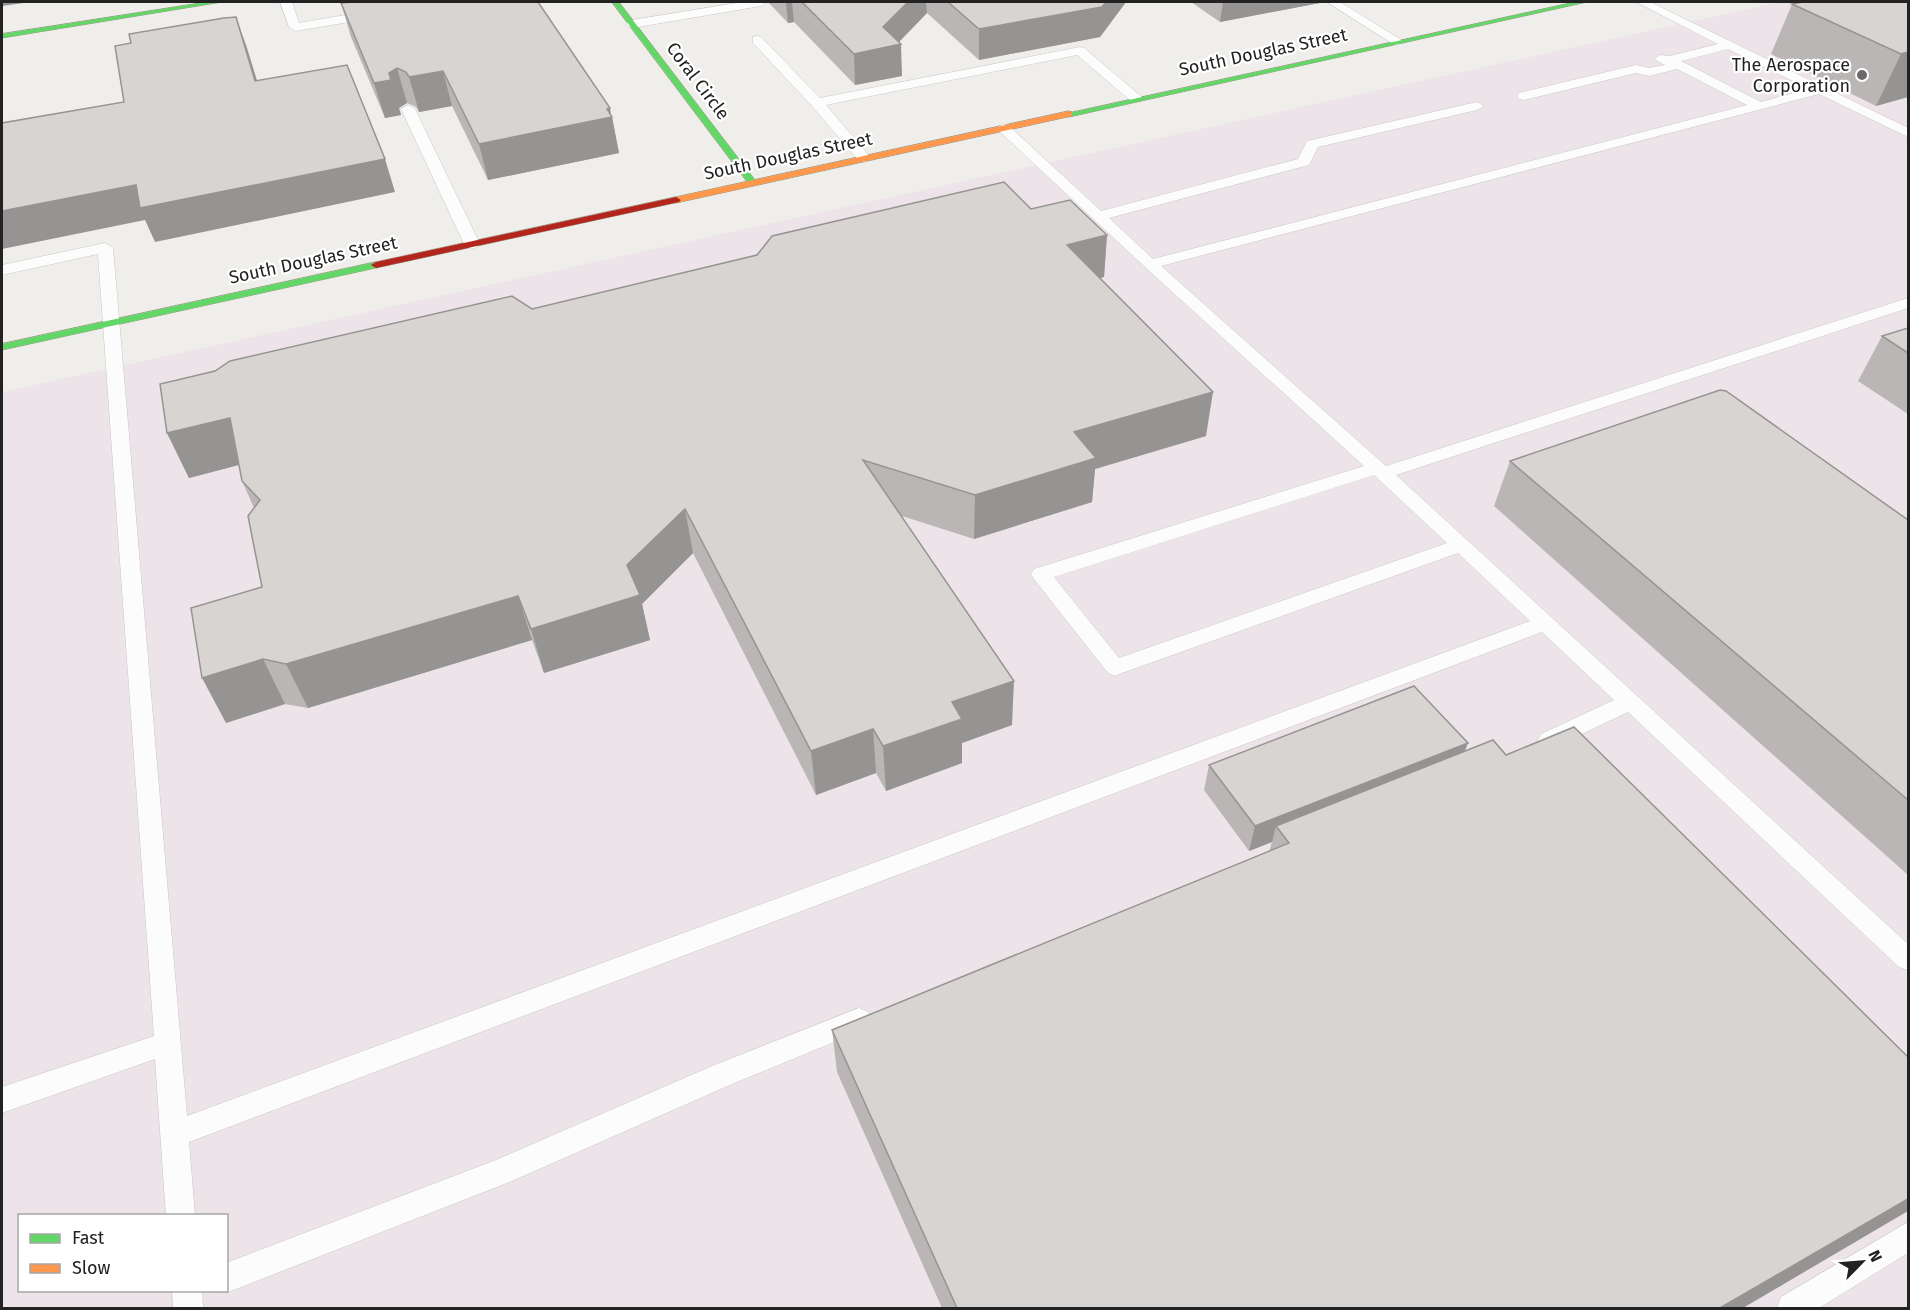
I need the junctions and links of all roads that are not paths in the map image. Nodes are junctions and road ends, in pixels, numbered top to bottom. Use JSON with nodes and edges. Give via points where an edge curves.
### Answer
{"nodes":[{"id":1,"x":218,"y":2,"type":"edge"},
{"id":2,"x":286,"y":2,"type":"edge"},
{"id":3,"x":615,"y":2,"type":"edge"},
{"id":4,"x":761,"y":2,"type":"edge"},
{"id":5,"x":1333,"y":2,"type":"edge"},
{"id":6,"x":1582,"y":2,"type":"edge"},
{"id":7,"x":1642,"y":2,"type":"edge"},
{"id":8,"x":177,"y":5,"type":"edge"},
{"id":9,"x":385,"y":12,"type":"edge"},
{"id":10,"x":632,"y":24,"type":"junction"},
{"id":11,"x":2,"y":36,"type":"edge"},
{"id":12,"x":758,"y":40,"type":"dead end"},
{"id":13,"x":1397,"y":41,"type":"junction"},
{"id":14,"x":1730,"y":45,"type":"junction"},
{"id":15,"x":1670,"y":60,"type":"junction"},
{"id":16,"x":1821,"y":90,"type":"junction"},
{"id":17,"x":1524,"y":96,"type":"dead end"},
{"id":18,"x":1136,"y":98,"type":"junction"},
{"id":19,"x":818,"y":103,"type":"junction"},
{"id":20,"x":1478,"y":106,"type":"dead end"},
{"id":21,"x":1759,"y":106,"type":"junction"},
{"id":22,"x":408,"y":109,"type":"edge"},
{"id":23,"x":1003,"y":128,"type":"junction"},
{"id":24,"x":1908,"y":133,"type":"edge"},
{"id":25,"x":864,"y":158,"type":"junction"},
{"id":26,"x":752,"y":182,"type":"junction"},
{"id":27,"x":1098,"y":216,"type":"junction"},
{"id":28,"x":472,"y":244,"type":"junction"},
{"id":29,"x":1150,"y":264,"type":"junction"},
{"id":30,"x":2,"y":270,"type":"edge"},
{"id":31,"x":1908,"y":303,"type":"edge"},
{"id":32,"x":110,"y":323,"type":"junction"},
{"id":33,"x":2,"y":347,"type":"edge"},
{"id":34,"x":1380,"y":470,"type":"junction"},
{"id":35,"x":1461,"y":545,"type":"junction"},
{"id":36,"x":1545,"y":623,"type":"junction"},
{"id":37,"x":1630,"y":702,"type":"junction"},
{"id":38,"x":1526,"y":751,"type":"edge"},
{"id":39,"x":1908,"y":959,"type":"edge"},
{"id":40,"x":885,"y":1010,"type":"edge"},
{"id":41,"x":168,"y":1043,"type":"junction"},
{"id":42,"x":2,"y":1100,"type":"edge"},
{"id":43,"x":175,"y":1134,"type":"junction"},
{"id":44,"x":181,"y":1214,"type":"edge"},
{"id":45,"x":1908,"y":1237,"type":"edge"},
{"id":46,"x":228,"y":1277,"type":"edge"},
{"id":47,"x":1792,"y":1308,"type":"edge"}],
"edges":[{"from":1,"to":8,"type":"street"},
{"from":2,"to":9,"type":"lane","via":[[295,27]]},
{"from":3,"to":10,"type":"street","name":"Coral Circle"},
{"from":4,"to":10,"type":"lane"},
{"from":5,"to":13,"type":"lane"},
{"from":6,"to":13,"type":"street","name":"South Douglas Street"},
{"from":7,"to":14,"type":"lane"},
{"from":8,"to":11,"type":"street"},
{"from":10,"to":26,"type":"street","name":"Coral Circle"},
{"from":12,"to":19,"type":"lane"},
{"from":13,"to":18,"type":"street","name":"South Douglas Street"},
{"from":14,"to":15,"type":"lane"},
{"from":14,"to":16,"type":"lane"},
{"from":15,"to":17,"type":"lane","via":[[1672,67],[1649,72],[1636,69]]},
{"from":15,"to":21,"type":"lane"},
{"from":16,"to":21,"type":"lane"},
{"from":16,"to":24,"type":"lane"},
{"from":18,"to":19,"type":"lane","via":[[1080,51]]},
{"from":18,"to":23,"type":"street","name":"South Douglas Street"},
{"from":19,"to":25,"type":"lane"},
{"from":20,"to":27,"type":"lane","via":[[1312,144],[1305,162]]},
{"from":21,"to":29,"type":"lane"},
{"from":22,"to":28,"type":"lane"},
{"from":23,"to":25,"type":"street","name":"South Douglas Street"},
{"from":23,"to":27,"type":"lane"},
{"from":25,"to":26,"type":"street","name":"South Douglas Street"},
{"from":26,"to":28,"type":"street","name":"South Douglas Street"},
{"from":27,"to":29,"type":"lane"},
{"from":28,"to":32,"type":"street","name":"South Douglas Street"},
{"from":29,"to":34,"type":"lane"},
{"from":30,"to":32,"type":"lane","via":[[105,248]]},
{"from":31,"to":34,"type":"lane"},
{"from":32,"to":33,"type":"street","name":"South Douglas Street"},
{"from":32,"to":41,"type":"lane"},
{"from":34,"to":35,"type":"lane"},
{"from":34,"to":35,"type":"lane","via":[[1041,574],[1115,668]]},
{"from":35,"to":36,"type":"lane"},
{"from":36,"to":37,"type":"lane"},
{"from":36,"to":43,"type":"lane"},
{"from":37,"to":38,"type":"lane"},
{"from":37,"to":39,"type":"lane"},
{"from":40,"to":46,"type":"lane","via":[[722,1075],[502,1171]]},
{"from":41,"to":42,"type":"lane"},
{"from":41,"to":43,"type":"lane"},
{"from":43,"to":44,"type":"lane"},
{"from":45,"to":47,"type":"lane"}]}
